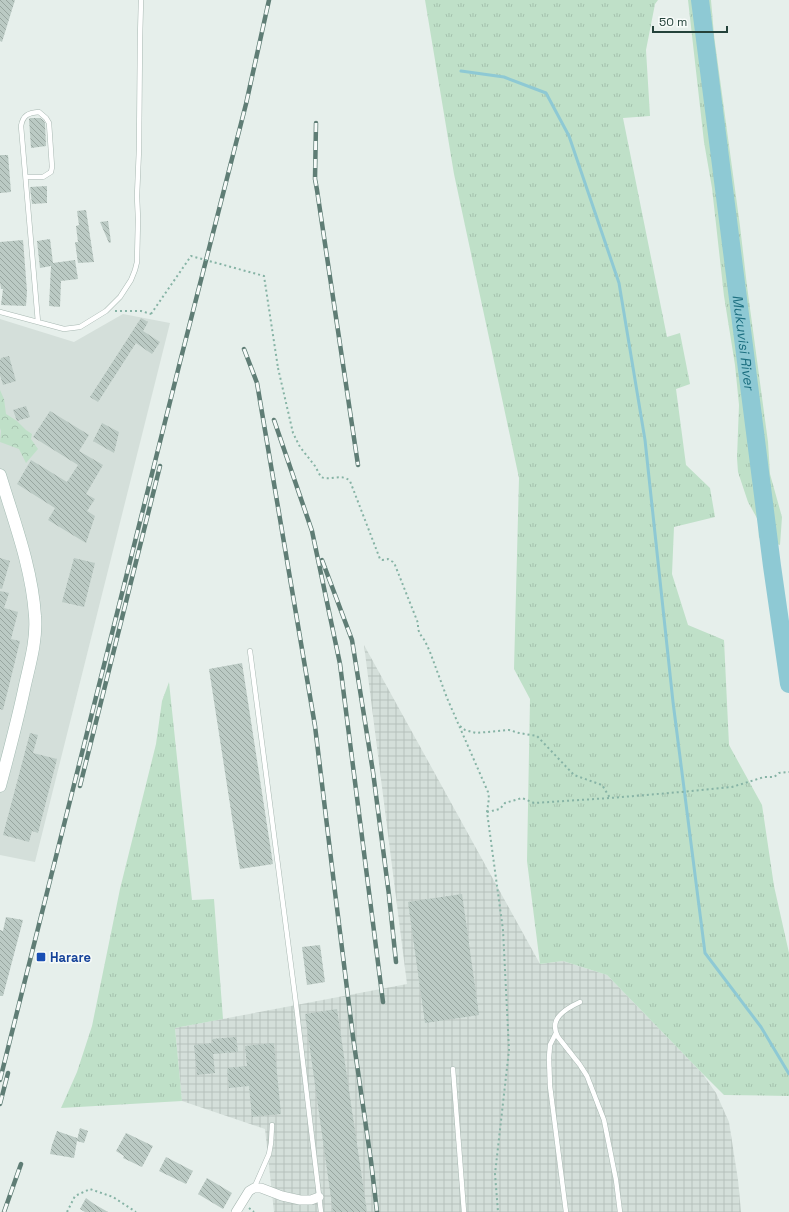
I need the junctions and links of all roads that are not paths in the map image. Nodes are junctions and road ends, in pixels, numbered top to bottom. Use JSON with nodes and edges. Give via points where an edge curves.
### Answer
{"nodes":[{"id":1,"x":142,"y":0,"type":"edge"},
{"id":2,"x":26,"y":177,"type":"junction"},
{"id":3,"x":0,"y":312,"type":"edge"},
{"id":4,"x":38,"y":322,"type":"junction"},
{"id":5,"x":0,"y":475,"type":"edge"},
{"id":6,"x":250,"y":651,"type":"dead end"},
{"id":7,"x":4,"y":751,"type":"edge"},
{"id":8,"x":0,"y":786,"type":"edge"},
{"id":9,"x":580,"y":1002,"type":"dead end"},
{"id":10,"x":556,"y":1033,"type":"junction"},
{"id":11,"x":453,"y":1069,"type":"dead end"},
{"id":12,"x":272,"y":1126,"type":"dead end"},
{"id":13,"x":254,"y":1188,"type":"junction"},
{"id":14,"x":319,"y":1197,"type":"junction"},
{"id":15,"x":236,"y":1212,"type":"edge"},
{"id":16,"x":321,"y":1212,"type":"edge"},
{"id":17,"x":464,"y":1212,"type":"edge"},
{"id":18,"x":565,"y":1212,"type":"edge"},
{"id":19,"x":620,"y":1212,"type":"edge"}],
"edges":[{"from":1,"to":4,"type":"lane","via":[[136,270],[120,297],[106,311],[80,326],[64,329]]},
{"from":2,"to":2,"type":"lane","via":[[22,120],[30,112],[39,112],[49,123],[52,167],[51,172],[43,177]]},
{"from":2,"to":4,"type":"lane"},
{"from":3,"to":4,"type":"lane"},
{"from":5,"to":7,"type":"main road","via":[[28,572],[36,618],[31,662]]},
{"from":6,"to":14,"type":"lane"},
{"from":7,"to":8,"type":"main road"},
{"from":9,"to":10,"type":"lane","via":[[564,1010],[560,1015],[555,1028]]},
{"from":10,"to":18,"type":"lane","via":[[550,1045],[550,1086]]},
{"from":10,"to":19,"type":"lane","via":[[580,1065],[604,1120]]},
{"from":11,"to":17,"type":"lane"},
{"from":12,"to":13,"type":"lane","via":[[269,1154]]},
{"from":13,"to":14,"type":"street","via":[[300,1200]]},
{"from":13,"to":15,"type":"street","via":[[249,1191]]},
{"from":14,"to":16,"type":"lane"}]}
